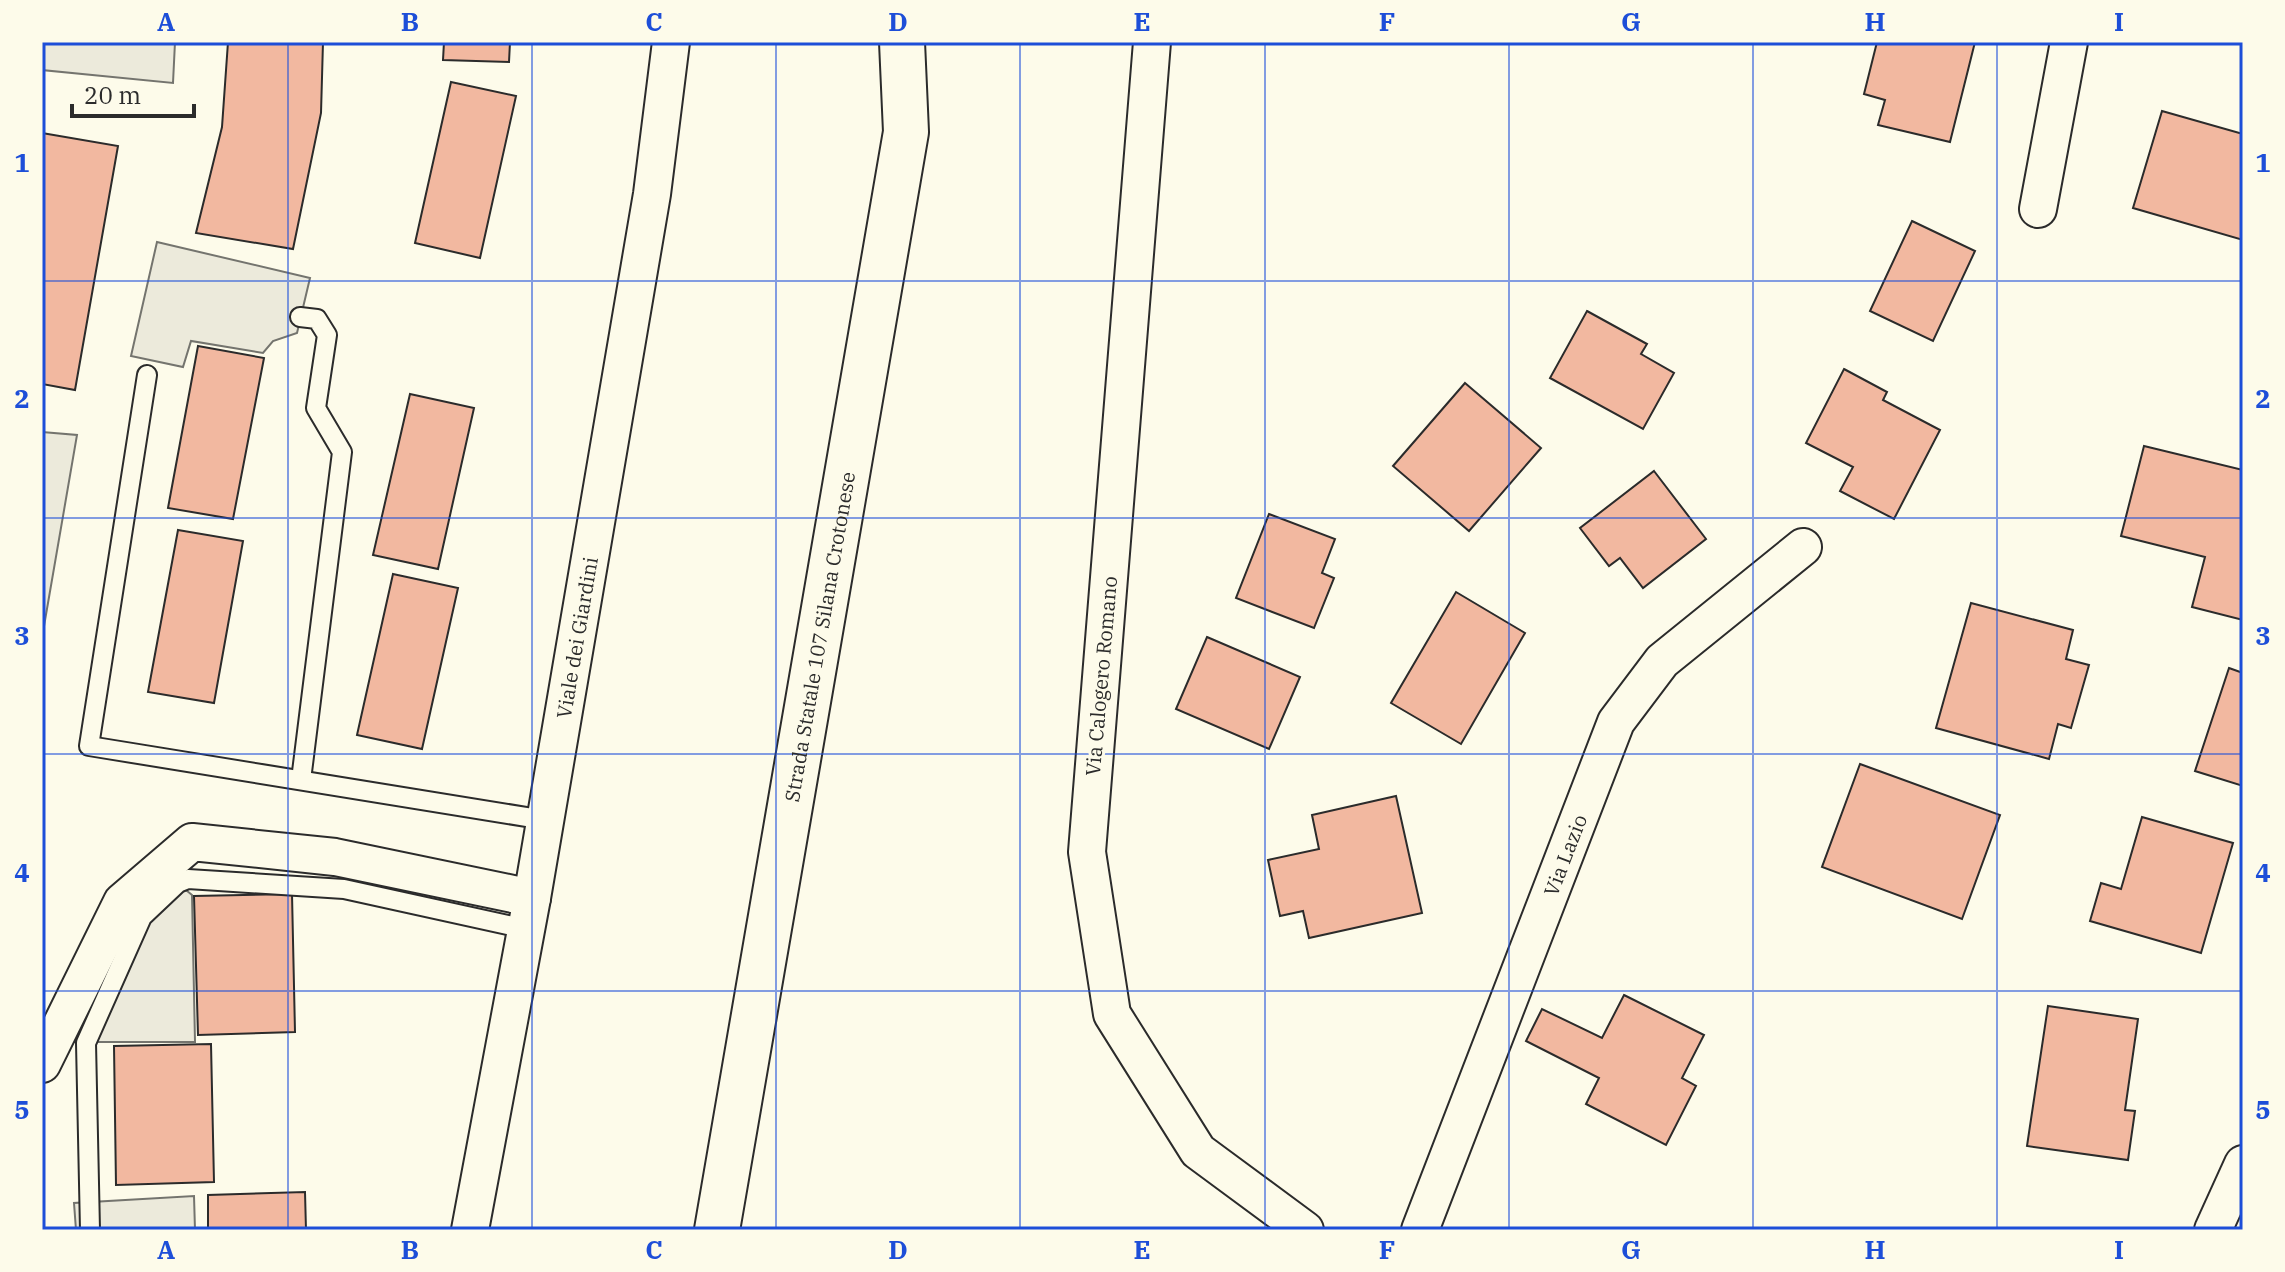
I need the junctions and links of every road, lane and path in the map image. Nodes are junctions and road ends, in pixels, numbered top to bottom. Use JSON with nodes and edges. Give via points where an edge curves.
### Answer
{"nodes":[{"id":1,"x":671,"y":42,"type":"edge"},
{"id":2,"x":902,"y":42,"type":"edge"},
{"id":3,"x":1152,"y":42,"type":"edge"},
{"id":4,"x":2069,"y":42,"type":"edge"},
{"id":5,"x":2038,"y":209,"type":"dead end"},
{"id":6,"x":300,"y":317,"type":"dead end"},
{"id":7,"x":147,"y":375,"type":"dead end"},
{"id":8,"x":1803,"y":547,"type":"dead end"},
{"id":9,"x":301,"y":780,"type":"junction"},
{"id":10,"x":545,"y":820,"type":"junction"},
{"id":11,"x":529,"y":914,"type":"junction"},
{"id":12,"x":42,"y":1064,"type":"edge"},
{"id":13,"x":2243,"y":1164,"type":"edge"},
{"id":14,"x":90,"y":1230,"type":"edge"},
{"id":15,"x":470,"y":1230,"type":"edge"},
{"id":16,"x":717,"y":1230,"type":"edge"},
{"id":17,"x":1305,"y":1230,"type":"edge"},
{"id":18,"x":1420,"y":1230,"type":"edge"},
{"id":19,"x":2213,"y":1230,"type":"edge"}],
"edges":[{"from":1,"to":10,"type":"street","name":"Viale dei Giardini","via":[[652,194]]},
{"from":2,"to":16,"type":"highway","name":"Strada Statale 107 Silana Crotonese","via":[[906,132]]},
{"from":3,"to":17,"type":"street","name":"Via Calogero Romano","via":[[1087,852],[1112,1014],[1198,1151]]},
{"from":4,"to":5,"type":"street"},
{"from":6,"to":9,"type":"lane","via":[[317,319],[327,335],[316,408],[342,452]]},
{"from":7,"to":9,"type":"lane","via":[[89,746]]},
{"from":8,"to":18,"type":"street","name":"Via Lazio","via":[[1662,661],[1616,722]]},
{"from":9,"to":10,"type":"lane"},
{"from":10,"to":11,"type":"street","name":"Viale dei Giardini"},
{"from":11,"to":12,"type":"street","via":[[335,857],[192,842],[122,902]]},
{"from":11,"to":14,"type":"lane","via":[[344,889],[188,879],[178,883],[142,917],[86,1043]]},
{"from":11,"to":15,"type":"street","name":"Viale dei Giardini"},
{"from":13,"to":19,"type":"street"}]}
